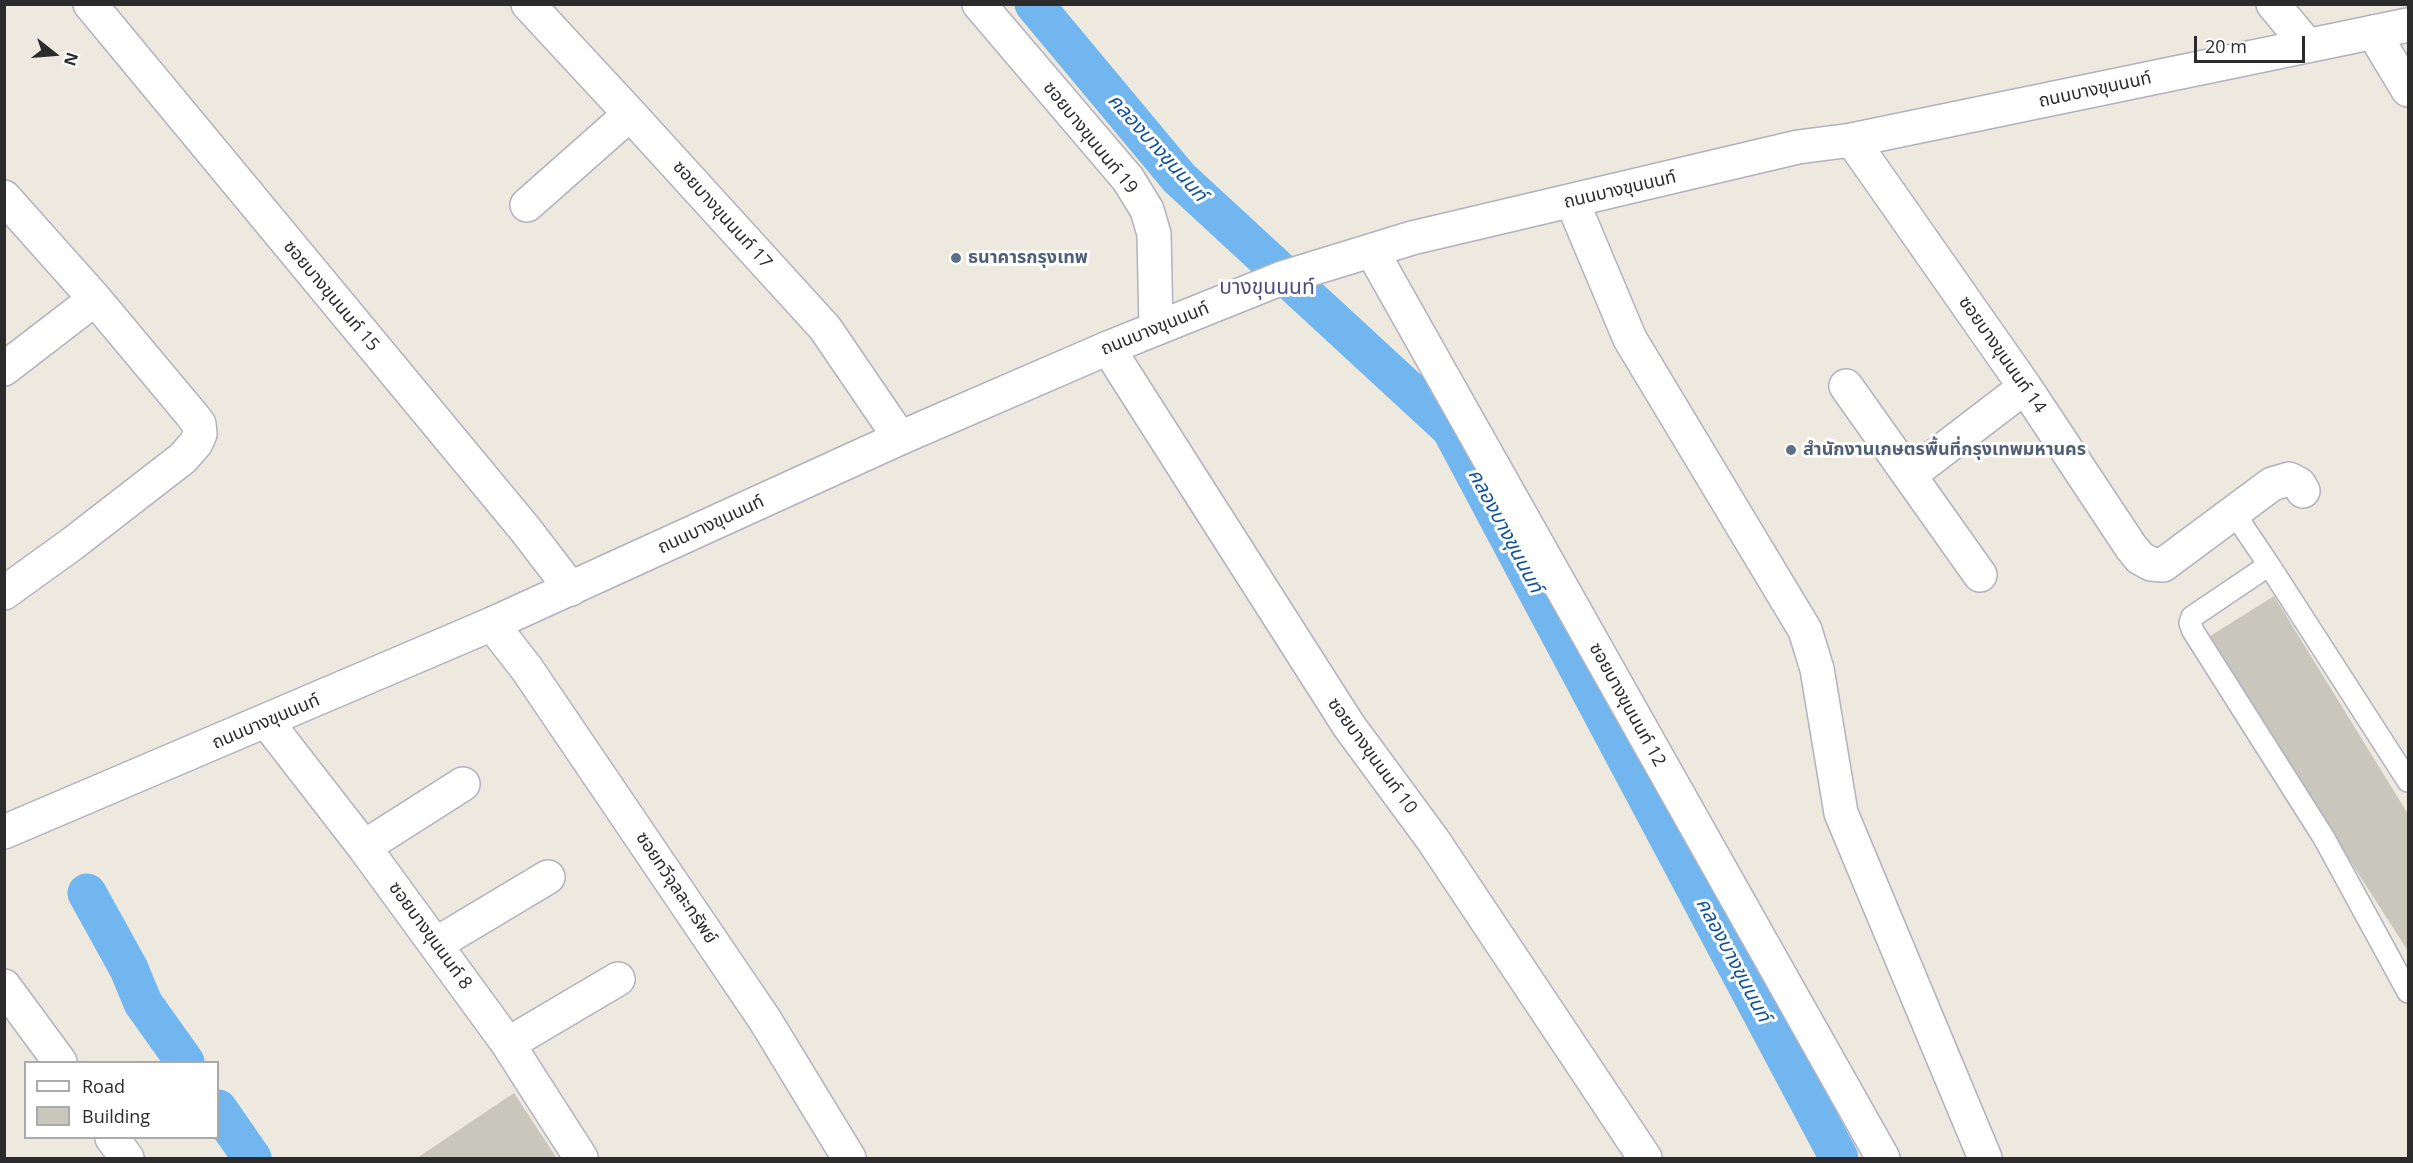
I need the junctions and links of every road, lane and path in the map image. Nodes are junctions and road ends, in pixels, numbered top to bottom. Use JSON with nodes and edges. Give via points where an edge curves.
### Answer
{"nodes":[{"id":1,"x":90,"y":4,"type":"edge"},
{"id":2,"x":528,"y":4,"type":"edge"},
{"id":3,"x":979,"y":4,"type":"edge"},
{"id":4,"x":2273,"y":4,"type":"edge"},
{"id":5,"x":2409,"y":25,"type":"edge"},
{"id":6,"x":2373,"y":32,"type":"junction"},
{"id":7,"x":2307,"y":45,"type":"junction"},
{"id":8,"x":2409,"y":90,"type":"edge"},
{"id":9,"x":630,"y":114,"type":"junction"},
{"id":10,"x":1852,"y":140,"type":"junction"},
{"id":11,"x":4,"y":198,"type":"edge"},
{"id":12,"x":1572,"y":201,"type":"junction"},
{"id":13,"x":527,"y":205,"type":"dead end"},
{"id":14,"x":1372,"y":250,"type":"junction"},
{"id":15,"x":94,"y":299,"type":"junction"},
{"id":16,"x":1156,"y":327,"type":"junction"},
{"id":17,"x":1108,"y":348,"type":"junction"},
{"id":18,"x":4,"y":369,"type":"edge"},
{"id":19,"x":1846,"y":386,"type":"dead end"},
{"id":20,"x":2025,"y":387,"type":"junction"},
{"id":21,"x":900,"y":438,"type":"junction"},
{"id":22,"x":1910,"y":475,"type":"junction"},
{"id":23,"x":2303,"y":491,"type":"dead end"},
{"id":24,"x":2234,"y":513,"type":"junction"},
{"id":25,"x":2269,"y":565,"type":"junction"},
{"id":26,"x":1980,"y":575,"type":"dead end"},
{"id":27,"x":570,"y":590,"type":"junction"},
{"id":28,"x":4,"y":593,"type":"edge"},
{"id":29,"x":492,"y":624,"type":"junction"},
{"id":30,"x":267,"y":722,"type":"junction"},
{"id":31,"x":2409,"y":781,"type":"edge"},
{"id":32,"x":463,"y":784,"type":"dead end"},
{"id":33,"x":7,"y":827,"type":"edge"},
{"id":34,"x":364,"y":847,"type":"junction"},
{"id":35,"x":548,"y":877,"type":"dead end"},
{"id":36,"x":436,"y":944,"type":"junction"},
{"id":37,"x":618,"y":978,"type":"dead end"},
{"id":38,"x":4,"y":986,"type":"edge"},
{"id":39,"x":2409,"y":992,"type":"edge"},
{"id":40,"x":508,"y":1044,"type":"junction"},
{"id":41,"x":59,"y":1061,"type":"edge"},
{"id":42,"x":113,"y":1139,"type":"edge"},
{"id":43,"x":127,"y":1158,"type":"edge"},
{"id":44,"x":581,"y":1158,"type":"edge"},
{"id":45,"x":849,"y":1158,"type":"edge"},
{"id":46,"x":1645,"y":1158,"type":"edge"},
{"id":47,"x":1883,"y":1158,"type":"edge"},
{"id":48,"x":1985,"y":1158,"type":"edge"}],
"edges":[{"from":1,"to":27,"type":"street","name":"ซอยบางขุนนนท์ 15","via":[[525,529]]},
{"from":2,"to":9,"type":"street","name":"ซอยบางขุนนนท์ 17"},
{"from":3,"to":16,"type":"street","name":"ซอยบางขุนนนท์ 19","via":[[1128,179],[1147,210],[1154,234]]},
{"from":4,"to":7,"type":"street"},
{"from":5,"to":6,"type":"street","name":"ถนนบางขุนนนท์"},
{"from":6,"to":7,"type":"street","name":"ถนนบางขุนนนท์"},
{"from":6,"to":8,"type":"street"},
{"from":7,"to":10,"type":"street","name":"ถนนบางขุนนนท์"},
{"from":9,"to":13,"type":"street"},
{"from":9,"to":21,"type":"street","name":"ซอยบางขุนนนท์ 17","via":[[825,328]]},
{"from":10,"to":12,"type":"street","name":"ถนนบางขุนนนท์","via":[[1798,147]]},
{"from":10,"to":20,"type":"street","name":"ซอยบางขุนนนท์ 14"},
{"from":11,"to":15,"type":"street"},
{"from":12,"to":14,"type":"street","name":"ถนนบางขุนนนท์"},
{"from":12,"to":48,"type":"street","via":[[1630,339],[1804,630],[1817,669],[1841,813]]},
{"from":14,"to":16,"type":"street","name":"ถนนบางขุนนนท์"},
{"from":14,"to":47,"type":"street","name":"ซอยบางขุนนนท์ 12"},
{"from":15,"to":18,"type":"street"},
{"from":15,"to":28,"type":"street","via":[[192,415],[200,434],[183,458]]},
{"from":16,"to":17,"type":"street","name":"ถนนบางขุนนนท์"},
{"from":17,"to":21,"type":"street","name":"ถนนบางขุนนนท์"},
{"from":17,"to":46,"type":"street","name":"ซอยบางขุนนนท์ 10","via":[[1349,726],[1434,840]]},
{"from":19,"to":22,"type":"street"},
{"from":20,"to":22,"type":"street"},
{"from":20,"to":24,"type":"street","name":"ซอยบางขุนนนท์ 14","via":[[2140,558],[2163,565]]},
{"from":21,"to":27,"type":"street","name":"ถนนบางขุนนนท์"},
{"from":22,"to":26,"type":"street"},
{"from":23,"to":24,"type":"street","name":"ซอยบางขุนนนท์ 14","via":[[2289,479],[2272,484]]},
{"from":24,"to":25,"type":"lane"},
{"from":25,"to":31,"type":"lane"},
{"from":25,"to":39,"type":"lane","via":[[2192,617],[2190,623],[2324,838]]},
{"from":27,"to":29,"type":"street","name":"ถนนบางขุนนนท์"},
{"from":29,"to":30,"type":"street","name":"ถนนบางขุนนนท์"},
{"from":29,"to":45,"type":"street","name":"ซอยทวีจุลละทรัพย์","via":[[534,679],[765,1020]]},
{"from":30,"to":33,"type":"street","name":"ถนนบางขุนนนท์"},
{"from":30,"to":34,"type":"street","name":"ซอยบางขุนนนท์ 8"},
{"from":32,"to":34,"type":"street"},
{"from":34,"to":36,"type":"street","name":"ซอยบางขุนนนท์ 8"},
{"from":35,"to":36,"type":"street"},
{"from":36,"to":40,"type":"street","name":"ซอยบางขุนนนท์ 8"},
{"from":37,"to":40,"type":"street"},
{"from":38,"to":41,"type":"street"},
{"from":40,"to":44,"type":"street","name":"ซอยบางขุนนนท์ 8"},
{"from":42,"to":43,"type":"street"}]}
